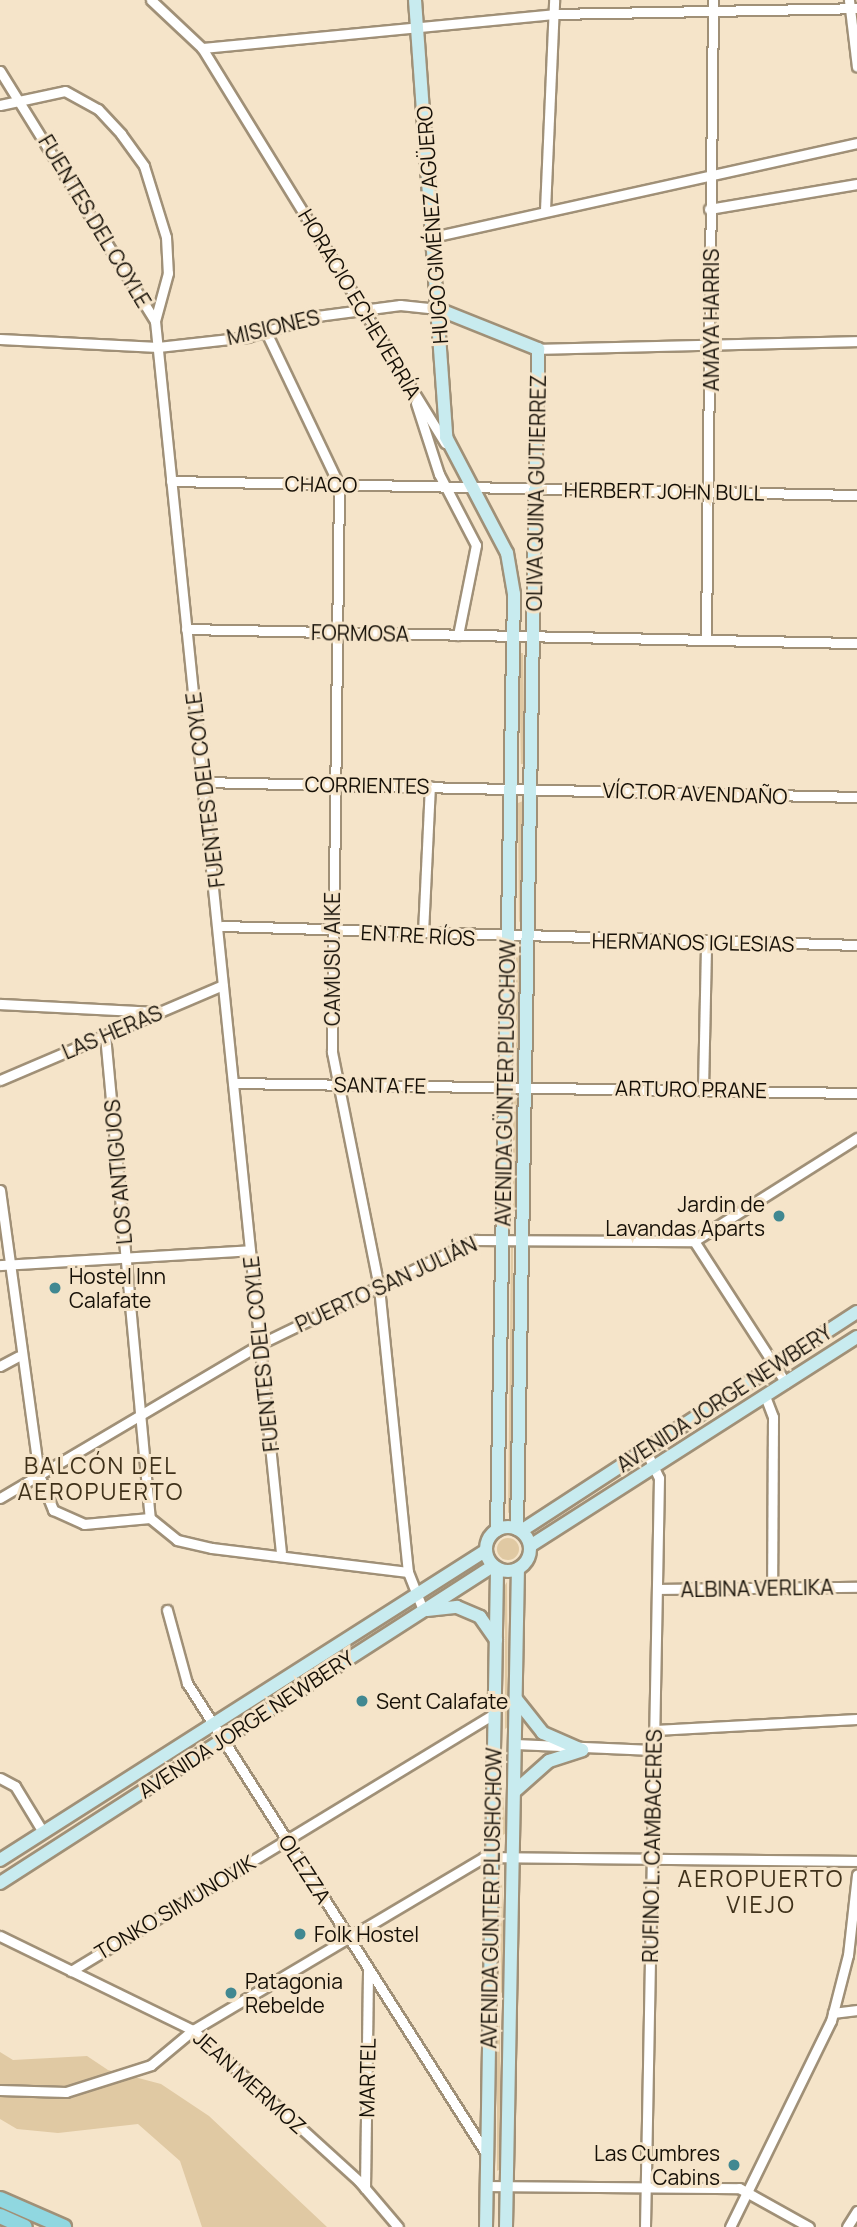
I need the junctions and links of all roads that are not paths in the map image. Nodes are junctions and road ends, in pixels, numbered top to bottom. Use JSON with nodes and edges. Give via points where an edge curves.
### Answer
{"nodes":[{"id":1,"x":151,"y":0,"type":"edge"},
{"id":2,"x":415,"y":0,"type":"edge"},
{"id":3,"x":554,"y":0,"type":"edge"},
{"id":4,"x":713,"y":4,"type":"edge"},
{"id":5,"x":852,"y":6,"type":"edge"},
{"id":6,"x":554,"y":14,"type":"junction"},
{"id":7,"x":417,"y":27,"type":"junction"},
{"id":8,"x":202,"y":48,"type":"junction"},
{"id":9,"x":857,"y":67,"type":"edge"},
{"id":10,"x":0,"y":71,"type":"edge"},
{"id":11,"x":21,"y":100,"type":"junction"},
{"id":12,"x":0,"y":105,"type":"edge"},
{"id":13,"x":857,"y":144,"type":"edge"},
{"id":14,"x":710,"y":175,"type":"junction"},
{"id":15,"x":857,"y":184,"type":"edge"},
{"id":16,"x":709,"y":209,"type":"junction"},
{"id":17,"x":545,"y":210,"type":"junction"},
{"id":18,"x":433,"y":237,"type":"junction"},
{"id":19,"x":438,"y":309,"type":"junction"},
{"id":20,"x":366,"y":310,"type":"junction"},
{"id":21,"x":155,"y":321,"type":"junction"},
{"id":22,"x":266,"y":332,"type":"junction"},
{"id":23,"x":0,"y":339,"type":"edge"},
{"id":24,"x":857,"y":341,"type":"edge"},
{"id":25,"x":712,"y":345,"type":"junction"},
{"id":26,"x":158,"y":347,"type":"junction"},
{"id":27,"x":538,"y":349,"type":"junction"},
{"id":28,"x":413,"y":391,"type":"junction"},
{"id":29,"x":449,"y":449,"type":"junction"},
{"id":30,"x":171,"y":481,"type":"junction"},
{"id":31,"x":339,"y":485,"type":"junction"},
{"id":32,"x":449,"y":488,"type":"junction"},
{"id":33,"x":470,"y":489,"type":"junction"},
{"id":34,"x":536,"y":489,"type":"junction"},
{"id":35,"x":710,"y":492,"type":"junction"},
{"id":36,"x":857,"y":495,"type":"edge"},
{"id":37,"x":186,"y":629,"type":"junction"},
{"id":38,"x":338,"y":632,"type":"junction"},
{"id":39,"x":458,"y":635,"type":"junction"},
{"id":40,"x":513,"y":636,"type":"junction"},
{"id":41,"x":534,"y":636,"type":"junction"},
{"id":42,"x":706,"y":640,"type":"junction"},
{"id":43,"x":857,"y":643,"type":"edge"},
{"id":44,"x":202,"y":782,"type":"junction"},
{"id":45,"x":335,"y":784,"type":"junction"},
{"id":46,"x":430,"y":786,"type":"junction"},
{"id":47,"x":510,"y":788,"type":"junction"},
{"id":48,"x":532,"y":788,"type":"junction"},
{"id":49,"x":857,"y":797,"type":"edge"},
{"id":50,"x":222,"y":926,"type":"junction"},
{"id":51,"x":330,"y":931,"type":"junction"},
{"id":52,"x":423,"y":933,"type":"junction"},
{"id":53,"x":530,"y":938,"type":"junction"},
{"id":54,"x":507,"y":939,"type":"junction"},
{"id":55,"x":706,"y":942,"type":"junction"},
{"id":56,"x":857,"y":945,"type":"edge"},
{"id":57,"x":223,"y":985,"type":"junction"},
{"id":58,"x":0,"y":1004,"type":"edge"},
{"id":59,"x":159,"y":1012,"type":"junction"},
{"id":60,"x":105,"y":1035,"type":"junction"},
{"id":61,"x":0,"y":1080,"type":"edge"},
{"id":62,"x":233,"y":1083,"type":"junction"},
{"id":63,"x":335,"y":1084,"type":"junction"},
{"id":64,"x":505,"y":1087,"type":"junction"},
{"id":65,"x":526,"y":1087,"type":"junction"},
{"id":66,"x":703,"y":1090,"type":"junction"},
{"id":67,"x":857,"y":1093,"type":"edge"},
{"id":68,"x":857,"y":1138,"type":"edge"},
{"id":69,"x":0,"y":1190,"type":"edge"},
{"id":70,"x":502,"y":1237,"type":"junction"},
{"id":71,"x":523,"y":1237,"type":"junction"},
{"id":72,"x":694,"y":1241,"type":"junction"},
{"id":73,"x":250,"y":1250,"type":"junction"},
{"id":74,"x":126,"y":1258,"type":"junction"},
{"id":75,"x":4,"y":1264,"type":"edge"},
{"id":76,"x":379,"y":1287,"type":"junction"},
{"id":77,"x":857,"y":1312,"type":"edge"},
{"id":78,"x":857,"y":1337,"type":"edge"},
{"id":79,"x":260,"y":1344,"type":"junction"},
{"id":80,"x":19,"y":1356,"type":"junction"},
{"id":81,"x":775,"y":1364,"type":"junction"},
{"id":82,"x":0,"y":1366,"type":"edge"},
{"id":83,"x":786,"y":1382,"type":"junction"},
{"id":84,"x":765,"y":1396,"type":"junction"},
{"id":85,"x":140,"y":1415,"type":"junction"},
{"id":86,"x":645,"y":1449,"type":"junction"},
{"id":87,"x":656,"y":1466,"type":"junction"},
{"id":88,"x":39,"y":1475,"type":"junction"},
{"id":89,"x":0,"y":1498,"type":"edge"},
{"id":90,"x":150,"y":1518,"type":"junction"},
{"id":91,"x":497,"y":1530,"type":"junction"},
{"id":92,"x":519,"y":1530,"type":"junction"},
{"id":93,"x":530,"y":1546,"type":"junction"},
{"id":94,"x":485,"y":1551,"type":"junction"},
{"id":95,"x":281,"y":1552,"type":"junction"},
{"id":96,"x":495,"y":1567,"type":"junction"},
{"id":97,"x":518,"y":1569,"type":"junction"},
{"id":98,"x":408,"y":1572,"type":"junction"},
{"id":99,"x":857,"y":1587,"type":"edge"},
{"id":100,"x":772,"y":1588,"type":"junction"},
{"id":101,"x":658,"y":1589,"type":"junction"},
{"id":102,"x":415,"y":1596,"type":"junction"},
{"id":103,"x":167,"y":1610,"type":"dead end"},
{"id":104,"x":423,"y":1610,"type":"junction"},
{"id":105,"x":496,"y":1640,"type":"junction"},
{"id":106,"x":515,"y":1698,"type":"junction"},
{"id":107,"x":494,"y":1714,"type":"junction"},
{"id":108,"x":857,"y":1719,"type":"edge"},
{"id":109,"x":212,"y":1724,"type":"junction"},
{"id":110,"x":655,"y":1730,"type":"junction"},
{"id":111,"x":222,"y":1740,"type":"junction"},
{"id":112,"x":493,"y":1744,"type":"junction"},
{"id":113,"x":515,"y":1744,"type":"junction"},
{"id":114,"x":582,"y":1750,"type":"junction"},
{"id":115,"x":653,"y":1751,"type":"junction"},
{"id":116,"x":492,"y":1777,"type":"junction"},
{"id":117,"x":2,"y":1778,"type":"edge"},
{"id":118,"x":514,"y":1778,"type":"junction"},
{"id":119,"x":514,"y":1792,"type":"junction"},
{"id":120,"x":82,"y":1808,"type":"junction"},
{"id":121,"x":92,"y":1824,"type":"junction"},
{"id":122,"x":44,"y":1832,"type":"junction"},
{"id":123,"x":286,"y":1840,"type":"junction"},
{"id":124,"x":491,"y":1856,"type":"junction"},
{"id":125,"x":513,"y":1857,"type":"junction"},
{"id":126,"x":651,"y":1859,"type":"junction"},
{"id":127,"x":0,"y":1860,"type":"edge"},
{"id":128,"x":857,"y":1861,"type":"edge"},
{"id":129,"x":857,"y":1875,"type":"edge"},
{"id":130,"x":0,"y":1883,"type":"edge"},
{"id":131,"x":0,"y":1936,"type":"edge"},
{"id":132,"x":348,"y":1937,"type":"junction"},
{"id":133,"x":368,"y":1968,"type":"junction"},
{"id":134,"x":71,"y":1971,"type":"junction"},
{"id":135,"x":489,"y":2010,"type":"junction"},
{"id":136,"x":857,"y":2010,"type":"edge"},
{"id":137,"x":510,"y":2011,"type":"junction"},
{"id":138,"x":833,"y":2013,"type":"junction"},
{"id":139,"x":193,"y":2030,"type":"junction"},
{"id":140,"x":0,"y":2090,"type":"edge"},
{"id":141,"x":487,"y":2155,"type":"junction"},
{"id":142,"x":507,"y":2183,"type":"junction"},
{"id":143,"x":486,"y":2186,"type":"junction"},
{"id":144,"x":646,"y":2186,"type":"junction"},
{"id":145,"x":366,"y":2188,"type":"junction"},
{"id":146,"x":748,"y":2190,"type":"junction"},
{"id":147,"x":0,"y":2199,"type":"edge"},
{"id":148,"x":857,"y":2211,"type":"edge"},
{"id":149,"x":0,"y":2216,"type":"edge"},
{"id":150,"x":25,"y":2227,"type":"edge"},
{"id":151,"x":64,"y":2227,"type":"edge"},
{"id":152,"x":398,"y":2227,"type":"edge"},
{"id":153,"x":486,"y":2227,"type":"edge"},
{"id":154,"x":506,"y":2227,"type":"edge"},
{"id":155,"x":645,"y":2227,"type":"edge"},
{"id":156,"x":730,"y":2227,"type":"edge"},
{"id":157,"x":809,"y":2227,"type":"edge"},
{"id":158,"x":847,"y":2227,"type":"edge"}],
"edges":[{"from":1,"to":8,"type":"street","name":"HORACIO ECHEVERRÍA"},
{"from":2,"to":7,"type":"street","name":"HUGO GIMÉNEZ AGÜERO"},
{"from":3,"to":6,"type":"street"},
{"from":4,"to":5,"type":"street"},
{"from":4,"to":6,"type":"street"},
{"from":4,"to":14,"type":"street","name":"AMAYA HARRIS"},
{"from":5,"to":9,"type":"street"},
{"from":6,"to":7,"type":"street"},
{"from":6,"to":17,"type":"street"},
{"from":7,"to":8,"type":"street"},
{"from":7,"to":18,"type":"street","name":"HUGO GIMÉNEZ AGÜERO"},
{"from":8,"to":20,"type":"street","name":"HORACIO ECHEVERRÍA"},
{"from":10,"to":11,"type":"street","name":"FUENTES DEL COYLE"},
{"from":11,"to":12,"type":"street"},
{"from":11,"to":21,"type":"street","name":"FUENTES DEL COYLE"},
{"from":11,"to":21,"type":"street","via":[[65,92],[81,96],[144,166],[169,253]]},
{"from":13,"to":14,"type":"street"},
{"from":14,"to":16,"type":"street","name":"AMAYA HARRIS"},
{"from":14,"to":17,"type":"street"},
{"from":15,"to":16,"type":"street"},
{"from":16,"to":25,"type":"street","name":"AMAYA HARRIS"},
{"from":17,"to":18,"type":"street"},
{"from":18,"to":19,"type":"street","name":"HUGO GIMÉNEZ AGÜERO"},
{"from":19,"to":20,"type":"street","name":"MISIONES"},
{"from":19,"to":27,"type":"street","name":"MISIONES"},
{"from":19,"to":29,"type":"street","name":"HUGO GIMÉNEZ AGÜERO"},
{"from":20,"to":22,"type":"street","name":"MISIONES","via":[[307,317]]},
{"from":20,"to":28,"type":"street","name":"HORACIO ECHEVERRÍA"},
{"from":21,"to":26,"type":"street","name":"FUENTES DEL COYLE"},
{"from":22,"to":26,"type":"street","name":"MISIONES"},
{"from":22,"to":31,"type":"street","name":"CAMUSU AIKE"},
{"from":23,"to":26,"type":"street","name":"MISIONES"},
{"from":24,"to":25,"type":"street"},
{"from":25,"to":27,"type":"street"},
{"from":25,"to":35,"type":"street","name":"AMAYA HARRIS"},
{"from":26,"to":30,"type":"street","name":"FUENTES DEL COYLE"},
{"from":27,"to":34,"type":"street","name":"OLIVA QUINA GUTIERREZ"},
{"from":28,"to":29,"type":"street","name":"HORACIO ECHEVERRÍA"},
{"from":28,"to":32,"type":"street"},
{"from":29,"to":33,"type":"street","name":"HORACIO ECHEVERRÍA"},
{"from":30,"to":31,"type":"street","name":"CHACO"},
{"from":30,"to":37,"type":"street","name":"FUENTES DEL COYLE"},
{"from":31,"to":32,"type":"street","name":"CHACO"},
{"from":31,"to":38,"type":"street","name":"CAMUSU AIKE"},
{"from":32,"to":33,"type":"street","name":"CHACO"},
{"from":32,"to":39,"type":"street","via":[[476,545]]},
{"from":33,"to":34,"type":"street","name":"HERBERT JOHN BULL"},
{"from":33,"to":40,"type":"street","name":"HORACIO ECHEVERRÍA","via":[[511,567]]},
{"from":34,"to":35,"type":"street","name":"HERBERT JOHN BULL"},
{"from":34,"to":41,"type":"street","name":"OLIVA QUINA GUTIERREZ"},
{"from":35,"to":36,"type":"street","name":"HERBERT JOHN BULL"},
{"from":35,"to":42,"type":"street","name":"AMAYA HARRIS"},
{"from":37,"to":38,"type":"street","name":"FORMOSA"},
{"from":37,"to":44,"type":"street","name":"FUENTES DEL COYLE"},
{"from":38,"to":39,"type":"street","name":"FORMOSA"},
{"from":38,"to":45,"type":"street","name":"CAMUSU AIKE"},
{"from":39,"to":40,"type":"street","name":"FORMOSA"},
{"from":40,"to":41,"type":"street","name":"FORMOSA"},
{"from":40,"to":47,"type":"street","name":"AVENIDA GÜNTER PLUSCHOW"},
{"from":41,"to":42,"type":"street","name":"FORMOSA"},
{"from":41,"to":48,"type":"street","name":"AVENIDA GÜNTER PLUSCHOW"},
{"from":42,"to":43,"type":"street","name":"FORMOSA"},
{"from":44,"to":45,"type":"street","name":"CORRIENTES"},
{"from":44,"to":50,"type":"street","name":"FUENTES DEL COYLE"},
{"from":45,"to":46,"type":"street","name":"CORRIENTES"},
{"from":45,"to":51,"type":"street","name":"CAMUSU AIKE"},
{"from":46,"to":47,"type":"street","name":"CORRIENTES"},
{"from":46,"to":52,"type":"street"},
{"from":47,"to":48,"type":"street","name":"CORRIENTES"},
{"from":47,"to":54,"type":"street","name":"AVENIDA GÜNTER PLUSCHOW"},
{"from":48,"to":49,"type":"street","name":"VÍCTOR AVENDAÑO"},
{"from":48,"to":53,"type":"street","name":"AVENIDA GÜNTER PLUSCHOW"},
{"from":50,"to":51,"type":"street","name":"ENTRE RÍOS"},
{"from":50,"to":57,"type":"street","name":"FUENTES DEL COYLE"},
{"from":51,"to":52,"type":"street","name":"ENTRE RÍOS"},
{"from":51,"to":63,"type":"street","name":"CAMUSU AIKE"},
{"from":52,"to":54,"type":"street","name":"ENTRE RÍOS"},
{"from":53,"to":54,"type":"street","name":"ENTRE RÍOS"},
{"from":53,"to":55,"type":"street","name":"HERMANOS IGLESIAS"},
{"from":53,"to":65,"type":"street","name":"AVENIDA GÜNTER PLUSCHOW"},
{"from":54,"to":64,"type":"street","name":"AVENIDA GÜNTER PLUSCHOW"},
{"from":55,"to":56,"type":"street","name":"HERMANOS IGLESIAS"},
{"from":55,"to":66,"type":"street"},
{"from":57,"to":59,"type":"street","name":"LAS HERAS"},
{"from":57,"to":62,"type":"street","name":"FUENTES DEL COYLE"},
{"from":58,"to":59,"type":"street"},
{"from":59,"to":60,"type":"street","name":"LAS HERAS"},
{"from":60,"to":61,"type":"street","name":"LAS HERAS"},
{"from":60,"to":74,"type":"street","name":"LOS ANTIGUOS"},
{"from":62,"to":63,"type":"street","name":"SANTA FE"},
{"from":62,"to":73,"type":"street","name":"FUENTES DEL COYLE"},
{"from":63,"to":64,"type":"street","name":"SANTA FE"},
{"from":63,"to":76,"type":"street","name":"CAMUSU AIKE"},
{"from":64,"to":65,"type":"street","name":"SANTA FE"},
{"from":64,"to":70,"type":"street","name":"AVENIDA GÜNTER PLUSCHOW"},
{"from":65,"to":66,"type":"street","name":"ARTURO PRANE"},
{"from":65,"to":71,"type":"street","name":"AVENIDA GÜNTER PLUSCHOW"},
{"from":66,"to":67,"type":"street","name":"ARTURO PRANE"},
{"from":68,"to":72,"type":"street"},
{"from":69,"to":75,"type":"street"},
{"from":70,"to":71,"type":"street","name":"PUERTO SAN JULIÁN"},
{"from":70,"to":76,"type":"street","name":"PUERTO SAN JULIÁN","via":[[475,1240]]},
{"from":70,"to":91,"type":"street","name":"AVENIDA GÜNTER PLUSCHOW"},
{"from":71,"to":72,"type":"street","name":"PUERTO SAN JULIÁN"},
{"from":71,"to":92,"type":"street","name":"AVENIDA GÜNTER PLUSCHOW"},
{"from":72,"to":81,"type":"street"},
{"from":73,"to":74,"type":"street"},
{"from":73,"to":79,"type":"street","name":"FUENTES DEL COYLE"},
{"from":74,"to":75,"type":"street"},
{"from":74,"to":85,"type":"street","name":"LOS ANTIGUOS"},
{"from":75,"to":80,"type":"street"},
{"from":76,"to":79,"type":"street","name":"PUERTO SAN JULIÁN"},
{"from":76,"to":98,"type":"street","name":"CAMUSU AIKE"},
{"from":77,"to":81,"type":"street","name":"AVENIDA JORGE NEWBERY"},
{"from":78,"to":83,"type":"street","name":"AVENIDA JORGE NEWBERY"},
{"from":79,"to":85,"type":"street","name":"PUERTO SAN JULIÁN"},
{"from":79,"to":95,"type":"street","name":"FUENTES DEL COYLE"},
{"from":80,"to":82,"type":"street"},
{"from":80,"to":88,"type":"street"},
{"from":81,"to":83,"type":"street"},
{"from":81,"to":86,"type":"street","name":"AVENIDA JORGE NEWBERY"},
{"from":83,"to":84,"type":"street","name":"AVENIDA JORGE NEWBERY"},
{"from":84,"to":87,"type":"street","name":"AVENIDA JORGE NEWBERY"},
{"from":84,"to":100,"type":"street","via":[[773,1417]]},
{"from":85,"to":88,"type":"street","name":"PUERTO SAN JULIÁN"},
{"from":85,"to":90,"type":"street","name":"LOS ANTIGUOS"},
{"from":86,"to":87,"type":"street"},
{"from":86,"to":92,"type":"street","name":"AVENIDA JORGE NEWBERY"},
{"from":87,"to":93,"type":"street","name":"AVENIDA JORGE NEWBERY"},
{"from":87,"to":101,"type":"street","name":"RUFINO L. CAMBACERES"},
{"from":88,"to":89,"type":"street","name":"PUERTO SAN JULIÁN"},
{"from":88,"to":90,"type":"street","via":[[53,1510],[84,1524]]},
{"from":90,"to":95,"type":"street","via":[[177,1540]]},
{"from":91,"to":92,"type":"street"},
{"from":91,"to":94,"type":"street"},
{"from":92,"to":93,"type":"street"},
{"from":93,"to":97,"type":"street"},
{"from":94,"to":96,"type":"street"},
{"from":94,"to":102,"type":"street","name":"AVENIDA JORGE NEWBERY"},
{"from":95,"to":98,"type":"street"},
{"from":96,"to":97,"type":"street"},
{"from":96,"to":104,"type":"street","name":"AVENIDA JORGE NEWBERY"},
{"from":96,"to":105,"type":"street","name":"AVENIDA GUNTER PLUSHCHOW"},
{"from":97,"to":106,"type":"street","name":"AVENIDA GUNTER PLUSHCHOW"},
{"from":98,"to":102,"type":"street","name":"CAMUSU AIKE"},
{"from":99,"to":100,"type":"street","name":"ALBINA VERLIKA"},
{"from":100,"to":101,"type":"street","name":"ALBINA VERLIKA"},
{"from":101,"to":110,"type":"street","name":"RUFINO L. CAMBACERES"},
{"from":102,"to":104,"type":"street","name":"CAMUSU AIKE"},
{"from":102,"to":109,"type":"street","name":"AVENIDA JORGE NEWBERY"},
{"from":103,"to":109,"type":"street","name":"OLEZZA","via":[[187,1683]]},
{"from":104,"to":105,"type":"street","via":[[457,1607],[480,1617]]},
{"from":104,"to":111,"type":"street","name":"AVENIDA JORGE NEWBERY"},
{"from":105,"to":107,"type":"street","name":"AVENIDA GUNTER PLUSHCHOW"},
{"from":106,"to":113,"type":"street","name":"AVENIDA GUNTER PLUSHCHOW"},
{"from":106,"to":114,"type":"street","via":[[542,1732]]},
{"from":107,"to":112,"type":"street","name":"AVENIDA GUNTER PLUSHCHOW"},
{"from":107,"to":123,"type":"street","name":"TONKO SIMUNOVIK"},
{"from":108,"to":110,"type":"street"},
{"from":109,"to":111,"type":"street","name":"OLEZZA"},
{"from":109,"to":120,"type":"street","name":"AVENIDA JORGE NEWBERY"},
{"from":110,"to":115,"type":"street","name":"RUFINO L. CAMBACERES"},
{"from":111,"to":121,"type":"street","name":"AVENIDA JORGE NEWBERY"},
{"from":111,"to":123,"type":"street","name":"OLEZZA"},
{"from":112,"to":113,"type":"street","via":[[502,1738]]},
{"from":112,"to":116,"type":"street","name":"AVENIDA GUNTER PLUSHCHOW"},
{"from":113,"to":114,"type":"street"},
{"from":113,"to":118,"type":"street","name":"AVENIDA GUNTER PLUSHCHOW"},
{"from":114,"to":115,"type":"street"},
{"from":114,"to":119,"type":"street","via":[[549,1761]]},
{"from":115,"to":126,"type":"street","name":"RUFINO L. CAMBACERES"},
{"from":116,"to":118,"type":"street","via":[[502,1785]]},
{"from":116,"to":124,"type":"street","name":"AVENIDA GUNTER PLUSHCHOW"},
{"from":117,"to":122,"type":"street"},
{"from":118,"to":119,"type":"street","name":"AVENIDA GUNTER PLUSHCHOW"},
{"from":119,"to":125,"type":"street","name":"AVENIDA GUNTER PLUSHCHOW"},
{"from":120,"to":121,"type":"street"},
{"from":120,"to":122,"type":"street","name":"AVENIDA JORGE NEWBERY"},
{"from":121,"to":130,"type":"street","name":"AVENIDA JORGE NEWBERY"},
{"from":122,"to":127,"type":"street","name":"AVENIDA JORGE NEWBERY"},
{"from":123,"to":132,"type":"street","name":"OLEZZA"},
{"from":123,"to":134,"type":"street","name":"TONKO SIMUNOVIK"},
{"from":124,"to":125,"type":"street"},
{"from":124,"to":132,"type":"street"},
{"from":124,"to":135,"type":"street","name":"AVENIDA GUNTER PLUSHCHOW"},
{"from":125,"to":126,"type":"street"},
{"from":125,"to":137,"type":"street","name":"AVENIDA GUNTER PLUSHCHOW"},
{"from":126,"to":128,"type":"street"},
{"from":126,"to":144,"type":"street","name":"RUFINO L. CAMBACERES"},
{"from":129,"to":138,"type":"street"},
{"from":131,"to":134,"type":"street","name":"JEAN MERMOZ"},
{"from":132,"to":133,"type":"street","name":"OLEZZA"},
{"from":132,"to":139,"type":"street"},
{"from":133,"to":141,"type":"street","name":"OLEZZA"},
{"from":133,"to":145,"type":"street","name":"MARTEL"},
{"from":134,"to":139,"type":"street","name":"JEAN MERMOZ"},
{"from":135,"to":137,"type":"street"},
{"from":135,"to":141,"type":"street","name":"AVENIDA GUNTER PLUSHCHOW"},
{"from":136,"to":138,"type":"street"},
{"from":137,"to":142,"type":"street","name":"AVENIDA GUNTER PLUSHCHOW"},
{"from":138,"to":146,"type":"street"},
{"from":139,"to":140,"type":"street","via":[[159,2060],[122,2077],[66,2092]]},
{"from":139,"to":145,"type":"street","name":"JEAN MERMOZ"},
{"from":141,"to":143,"type":"street","name":"AVENIDA GUNTER PLUSHCHOW"},
{"from":142,"to":143,"type":"street"},
{"from":142,"to":144,"type":"street"},
{"from":142,"to":154,"type":"street","name":"AVENIDA GUNTER PLUSHCHOW"},
{"from":143,"to":153,"type":"street","name":"AVENIDA GUNTER PLUSHCHOW"},
{"from":144,"to":146,"type":"street"},
{"from":144,"to":155,"type":"street","name":"RUFINO L. CAMBACERES"},
{"from":145,"to":152,"type":"street","name":"JEAN MERMOZ"},
{"from":146,"to":156,"type":"street"},
{"from":146,"to":157,"type":"street"},
{"from":147,"to":151,"type":"main road"},
{"from":148,"to":158,"type":"street"},
{"from":149,"to":150,"type":"main road"}]}
